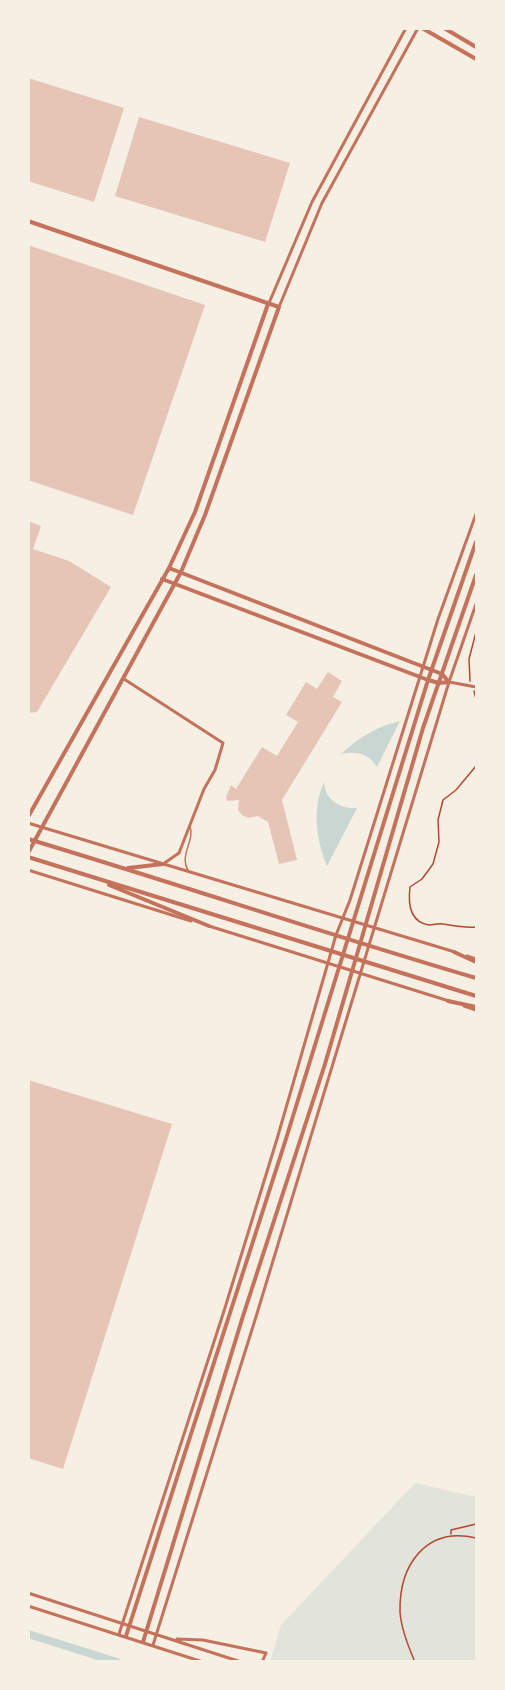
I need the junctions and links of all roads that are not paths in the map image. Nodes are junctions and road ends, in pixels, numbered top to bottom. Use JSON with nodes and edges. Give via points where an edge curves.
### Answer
{"nodes":[{"id":1,"x":406,"y":28,"type":"edge"},
{"id":2,"x":420,"y":28,"type":"edge"},
{"id":3,"x":444,"y":28,"type":"edge"},
{"id":4,"x":477,"y":47,"type":"edge"},
{"id":5,"x":477,"y":59,"type":"edge"},
{"id":6,"x":28,"y":221,"type":"edge"},
{"id":7,"x":268,"y":304,"type":"junction"},
{"id":8,"x":279,"y":307,"type":"junction"},
{"id":9,"x":477,"y":514,"type":"edge"},
{"id":10,"x":477,"y":542,"type":"edge"},
{"id":11,"x":169,"y":568,"type":"junction"},
{"id":12,"x":181,"y":572,"type":"junction"},
{"id":13,"x":477,"y":575,"type":"edge"},
{"id":14,"x":162,"y":579,"type":"junction"},
{"id":15,"x":175,"y":584,"type":"junction"},
{"id":16,"x":477,"y":604,"type":"edge"},
{"id":17,"x":422,"y":668,"type":"junction"},
{"id":18,"x":432,"y":671,"type":"junction"},
{"id":19,"x":442,"y":674,"type":"junction"},
{"id":20,"x":419,"y":676,"type":"junction"},
{"id":21,"x":124,"y":678,"type":"junction"},
{"id":22,"x":428,"y":680,"type":"junction"},
{"id":23,"x":449,"y":681,"type":"junction"},
{"id":24,"x":439,"y":683,"type":"junction"},
{"id":25,"x":474,"y":687,"type":"edge"},
{"id":26,"x":28,"y":817,"type":"edge"},
{"id":27,"x":28,"y":823,"type":"edge"},
{"id":28,"x":190,"y":826,"type":"junction"},
{"id":29,"x":42,"y":827,"type":"junction"},
{"id":30,"x":28,"y":839,"type":"edge"},
{"id":31,"x":35,"y":841,"type":"junction"},
{"id":32,"x":28,"y":855,"type":"edge"},
{"id":33,"x":163,"y":864,"type":"junction"},
{"id":34,"x":126,"y":868,"type":"junction"},
{"id":35,"x":28,"y":870,"type":"edge"},
{"id":36,"x":191,"y":872,"type":"junction"},
{"id":37,"x":86,"y":876,"type":"junction"},
{"id":38,"x":343,"y":917,"type":"junction"},
{"id":39,"x":354,"y":921,"type":"junction"},
{"id":40,"x":365,"y":924,"type":"junction"},
{"id":41,"x":209,"y":926,"type":"junction"},
{"id":42,"x":374,"y":927,"type":"junction"},
{"id":43,"x":336,"y":935,"type":"junction"},
{"id":44,"x":349,"y":939,"type":"junction"},
{"id":45,"x":359,"y":943,"type":"junction"},
{"id":46,"x":369,"y":946,"type":"junction"},
{"id":47,"x":332,"y":952,"type":"junction"},
{"id":48,"x":454,"y":952,"type":"joint"},
{"id":49,"x":344,"y":956,"type":"junction"},
{"id":50,"x":355,"y":960,"type":"junction"},
{"id":51,"x":477,"y":961,"type":"edge"},
{"id":52,"x":363,"y":963,"type":"junction"},
{"id":53,"x":328,"y":964,"type":"junction"},
{"id":54,"x":340,"y":968,"type":"junction"},
{"id":55,"x":351,"y":971,"type":"junction"},
{"id":56,"x":360,"y":974,"type":"junction"},
{"id":57,"x":477,"y":978,"type":"edge"},
{"id":58,"x":477,"y":996,"type":"edge"},
{"id":59,"x":448,"y":1001,"type":"joint"},
{"id":60,"x":477,"y":1008,"type":"edge"},
{"id":61,"x":28,"y":1593,"type":"edge"},
{"id":62,"x":28,"y":1606,"type":"edge"},
{"id":63,"x":124,"y":1624,"type":"junction"},
{"id":64,"x":130,"y":1626,"type":"junction"},
{"id":65,"x":146,"y":1631,"type":"junction"},
{"id":66,"x":119,"y":1634,"type":"junction"},
{"id":67,"x":156,"y":1634,"type":"junction"},
{"id":68,"x":126,"y":1636,"type":"junction"},
{"id":69,"x":170,"y":1639,"type":"junction"},
{"id":70,"x":143,"y":1642,"type":"junction"},
{"id":71,"x":153,"y":1645,"type":"junction"},
{"id":72,"x":203,"y":1662,"type":"edge"},
{"id":73,"x":241,"y":1662,"type":"edge"},
{"id":74,"x":262,"y":1662,"type":"edge"}],
"edges":[{"from":1,"to":7,"type":"street","via":[[312,201]]},
{"from":2,"to":5,"type":"street"},
{"from":2,"to":8,"type":"street","via":[[322,203]]},
{"from":3,"to":4,"type":"street"},
{"from":6,"to":7,"type":"street"},
{"from":7,"to":8,"type":"street"},
{"from":7,"to":11,"type":"street","via":[[195,512]]},
{"from":8,"to":12,"type":"street"},
{"from":9,"to":17,"type":"street"},
{"from":10,"to":18,"type":"street"},
{"from":11,"to":12,"type":"street"},
{"from":11,"to":14,"type":"street"},
{"from":12,"to":15,"type":"street"},
{"from":12,"to":17,"type":"street"},
{"from":13,"to":19,"type":"street"},
{"from":14,"to":15,"type":"street"},
{"from":14,"to":26,"type":"street"},
{"from":15,"to":20,"type":"street"},
{"from":15,"to":21,"type":"street"},
{"from":16,"to":23,"type":"street"},
{"from":17,"to":18,"type":"street"},
{"from":17,"to":20,"type":"street"},
{"from":18,"to":19,"type":"street"},
{"from":18,"to":22,"type":"street"},
{"from":19,"to":23,"type":"street"},
{"from":19,"to":24,"type":"street"},
{"from":20,"to":22,"type":"street"},
{"from":20,"to":38,"type":"street"},
{"from":21,"to":28,"type":"street","via":[[223,743]]},
{"from":21,"to":29,"type":"street"},
{"from":22,"to":24,"type":"street"},
{"from":22,"to":39,"type":"street"},
{"from":23,"to":24,"type":"street"},
{"from":23,"to":25,"type":"street"},
{"from":23,"to":42,"type":"street"},
{"from":24,"to":40,"type":"street"},
{"from":27,"to":29,"type":"street"},
{"from":28,"to":33,"type":"street","via":[[179,853]]},
{"from":28,"to":36,"type":"lane","via":[[185,864]]},
{"from":29,"to":31,"type":"street"},
{"from":29,"to":33,"type":"street"},
{"from":30,"to":31,"type":"street"},
{"from":31,"to":32,"type":"street"},
{"from":31,"to":34,"type":"street"},
{"from":32,"to":37,"type":"street"},
{"from":33,"to":34,"type":"street"},
{"from":33,"to":36,"type":"street"},
{"from":34,"to":43,"type":"street"},
{"from":35,"to":41,"type":"street"},
{"from":36,"to":38,"type":"street"},
{"from":37,"to":41,"type":"street"},
{"from":37,"to":47,"type":"street"},
{"from":38,"to":39,"type":"street"},
{"from":38,"to":43,"type":"street"},
{"from":39,"to":40,"type":"street"},
{"from":39,"to":44,"type":"street"},
{"from":40,"to":42,"type":"street"},
{"from":40,"to":45,"type":"street"},
{"from":41,"to":53,"type":"street"},
{"from":42,"to":46,"type":"street"},
{"from":42,"to":48,"type":"street"},
{"from":43,"to":44,"type":"street"},
{"from":43,"to":47,"type":"street"},
{"from":44,"to":45,"type":"street"},
{"from":44,"to":49,"type":"street"},
{"from":45,"to":46,"type":"street"},
{"from":45,"to":50,"type":"street"},
{"from":46,"to":52,"type":"street"},
{"from":46,"to":57,"type":"street"},
{"from":47,"to":49,"type":"street"},
{"from":47,"to":53,"type":"street"},
{"from":48,"to":51,"type":"street"},
{"from":49,"to":50,"type":"street"},
{"from":49,"to":54,"type":"street"},
{"from":50,"to":52,"type":"street"},
{"from":50,"to":55,"type":"street"},
{"from":52,"to":56,"type":"street"},
{"from":52,"to":58,"type":"street"},
{"from":53,"to":54,"type":"street"},
{"from":53,"to":63,"type":"street","via":[[224,1311]]},
{"from":54,"to":55,"type":"street"},
{"from":54,"to":64,"type":"street"},
{"from":55,"to":56,"type":"street"},
{"from":55,"to":65,"type":"street"},
{"from":56,"to":59,"type":"street"},
{"from":56,"to":67,"type":"street"},
{"from":59,"to":60,"type":"street"},
{"from":61,"to":63,"type":"street"},
{"from":62,"to":66,"type":"street"},
{"from":63,"to":64,"type":"street"},
{"from":63,"to":66,"type":"street"},
{"from":64,"to":65,"type":"street"},
{"from":64,"to":68,"type":"street"},
{"from":65,"to":67,"type":"street"},
{"from":65,"to":70,"type":"street"},
{"from":66,"to":68,"type":"street"},
{"from":67,"to":69,"type":"street"},
{"from":67,"to":71,"type":"street"},
{"from":68,"to":70,"type":"street"},
{"from":69,"to":73,"type":"street"},
{"from":69,"to":74,"type":"street","via":[[203,1640],[266,1653]]},
{"from":70,"to":71,"type":"street"},
{"from":71,"to":72,"type":"street"}]}
